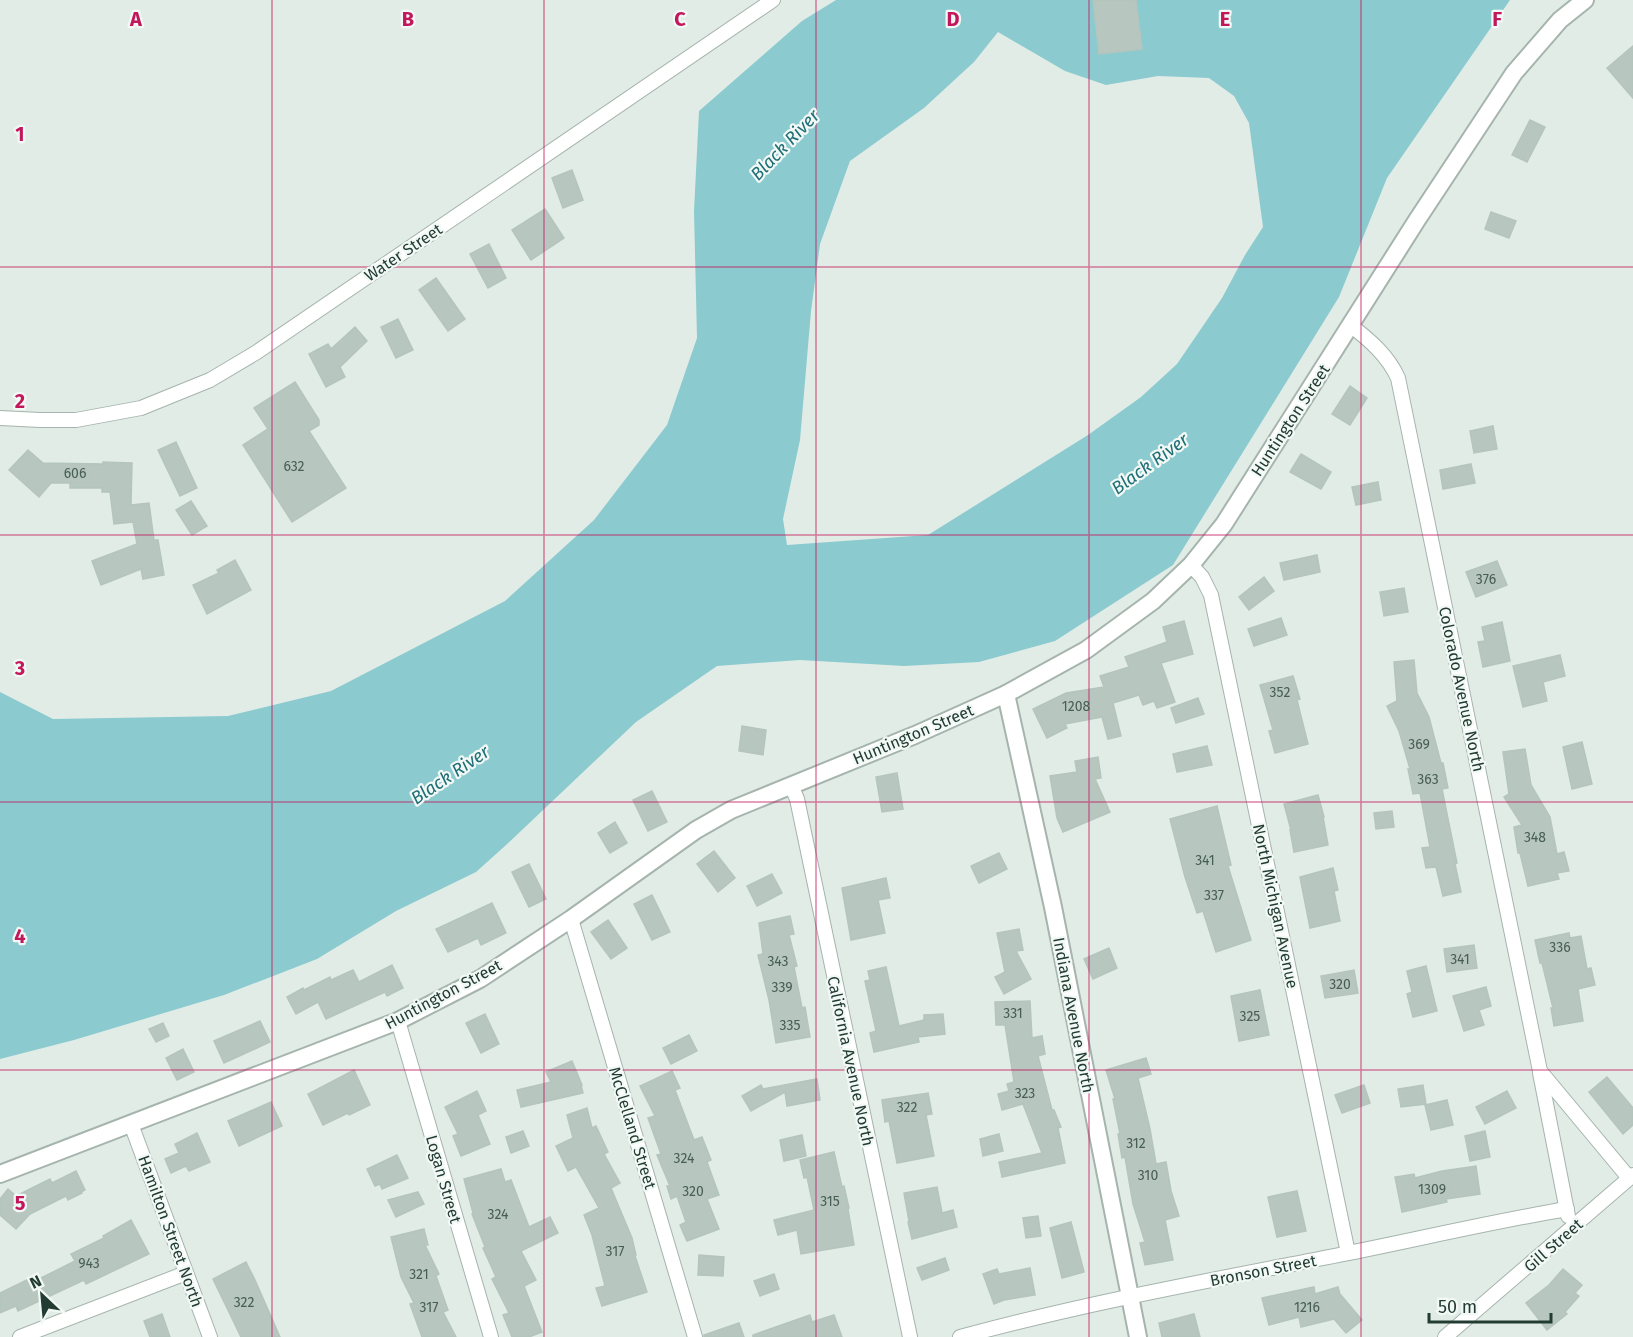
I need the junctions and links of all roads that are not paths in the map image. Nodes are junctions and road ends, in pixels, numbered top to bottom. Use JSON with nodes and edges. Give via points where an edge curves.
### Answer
{"nodes":[{"id":1,"x":773,"y":0,"type":"edge"},
{"id":2,"x":1585,"y":0,"type":"edge"},
{"id":3,"x":1350,"y":326,"type":"junction"},
{"id":4,"x":0,"y":418,"type":"edge"},
{"id":5,"x":1191,"y":565,"type":"junction"},
{"id":6,"x":1006,"y":694,"type":"junction"},
{"id":7,"x":791,"y":785,"type":"junction"},
{"id":8,"x":571,"y":919,"type":"junction"},
{"id":9,"x":398,"y":1021,"type":"junction"},
{"id":10,"x":1540,"y":1071,"type":"junction"},
{"id":11,"x":131,"y":1124,"type":"junction"},
{"id":12,"x":0,"y":1174,"type":"edge"},
{"id":13,"x":1631,"y":1176,"type":"edge"},
{"id":14,"x":1567,"y":1209,"type":"junction"},
{"id":15,"x":1571,"y":1230,"type":"junction"},
{"id":16,"x":1348,"y":1253,"type":"junction"},
{"id":17,"x":186,"y":1273,"type":"junction"},
{"id":18,"x":1129,"y":1296,"type":"junction"},
{"id":19,"x":20,"y":1337,"type":"edge"},
{"id":20,"x":210,"y":1337,"type":"edge"},
{"id":21,"x":491,"y":1337,"type":"edge"},
{"id":22,"x":695,"y":1337,"type":"edge"},
{"id":23,"x":910,"y":1337,"type":"edge"},
{"id":24,"x":960,"y":1337,"type":"edge"},
{"id":25,"x":1137,"y":1337,"type":"edge"},
{"id":26,"x":1445,"y":1337,"type":"edge"}],
"edges":[{"from":1,"to":4,"type":"street","name":"Water Street","via":[[210,381],[141,408],[99,417]]},
{"from":2,"to":3,"type":"street","name":"Huntington Street","via":[[1560,20],[1514,73]]},
{"from":3,"to":5,"type":"street","name":"Huntington Street","via":[[1224,524]]},
{"from":3,"to":10,"type":"street","name":"Colorado Avenue North","via":[[1368,338],[1398,378]]},
{"from":5,"to":6,"type":"street","name":"Huntington Street","via":[[1153,601],[1086,650]]},
{"from":5,"to":16,"type":"street","name":"North Michigan Avenue","via":[[1211,595]]},
{"from":6,"to":7,"type":"street","name":"Huntington Street"},
{"from":6,"to":18,"type":"street","name":"Indiana Avenue North","via":[[1056,919]]},
{"from":7,"to":8,"type":"street","name":"Huntington Street","via":[[731,810],[696,830]]},
{"from":7,"to":23,"type":"street","name":"California Avenue North"},
{"from":8,"to":9,"type":"street","name":"Huntington Street","via":[[480,979]]},
{"from":8,"to":22,"type":"street","name":"McClelland Street"},
{"from":9,"to":11,"type":"street","name":"Huntington Street"},
{"from":9,"to":21,"type":"street","name":"Logan Street"},
{"from":10,"to":13,"type":"street","name":"Colorado Avenue North"},
{"from":10,"to":14,"type":"street","name":"Colorado Avenue North"},
{"from":11,"to":12,"type":"street","name":"Huntington Street"},
{"from":11,"to":17,"type":"street","name":"Hamilton Street North"},
{"from":13,"to":15,"type":"street","name":"Gill Street"},
{"from":14,"to":15,"type":"street","name":"Colorado Avenue North"},
{"from":14,"to":16,"type":"street","name":"Bronson Street"},
{"from":15,"to":26,"type":"street","name":"Gill Street"},
{"from":16,"to":18,"type":"street","name":"Bronson Street"},
{"from":17,"to":19,"type":"street"},
{"from":17,"to":20,"type":"street","name":"Hamilton Street North"},
{"from":18,"to":24,"type":"street","name":"Bronson Street"},
{"from":18,"to":25,"type":"street","name":"Indiana Avenue North"}]}
